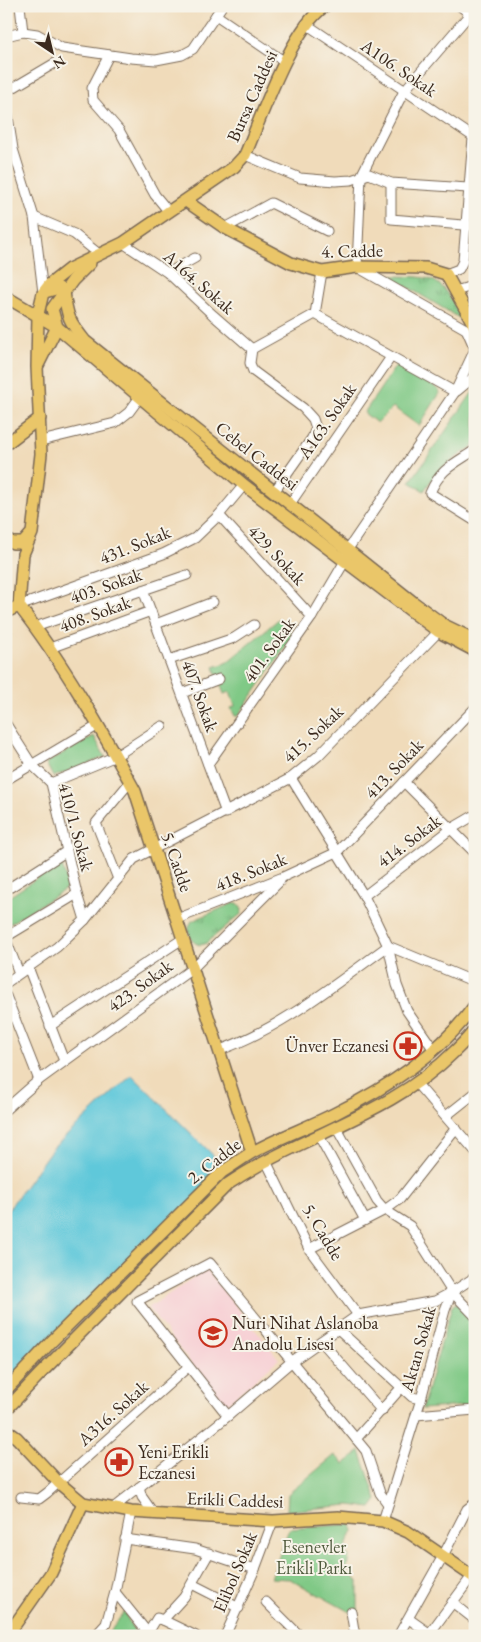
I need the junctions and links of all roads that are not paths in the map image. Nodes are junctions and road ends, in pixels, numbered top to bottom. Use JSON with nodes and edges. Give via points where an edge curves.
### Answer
{"nodes":[{"id":1,"x":20,"y":6,"type":"edge"},
{"id":2,"x":222,"y":6,"type":"edge"},
{"id":3,"x":325,"y":6,"type":"edge"},
{"id":4,"x":460,"y":6,"type":"edge"},
{"id":5,"x":472,"y":11,"type":"edge"},
{"id":6,"x":216,"y":15,"type":"junction"},
{"id":7,"x":306,"y":24,"type":"junction"},
{"id":8,"x":23,"y":32,"type":"junction"},
{"id":9,"x":6,"y":36,"type":"edge"},
{"id":10,"x":109,"y":55,"type":"junction"},
{"id":11,"x":285,"y":62,"type":"junction"},
{"id":12,"x":56,"y":63,"type":"dead end"},
{"id":13,"x":404,"y":91,"type":"junction"},
{"id":14,"x":6,"y":92,"type":"edge"},
{"id":15,"x":6,"y":104,"type":"edge"},
{"id":16,"x":474,"y":138,"type":"edge"},
{"id":17,"x":245,"y":155,"type":"junction"},
{"id":18,"x":360,"y":176,"type":"junction"},
{"id":19,"x":391,"y":183,"type":"junction"},
{"id":20,"x":468,"y":188,"type":"junction"},
{"id":21,"x":186,"y":201,"type":"junction"},
{"id":22,"x":169,"y":212,"type":"junction"},
{"id":23,"x":34,"y":218,"type":"junction"},
{"id":24,"x":470,"y":226,"type":"edge"},
{"id":25,"x":225,"y":228,"type":"junction"},
{"id":26,"x":327,"y":231,"type":"dead end"},
{"id":27,"x":123,"y":243,"type":"junction"},
{"id":28,"x":99,"y":254,"type":"junction"},
{"id":29,"x":196,"y":258,"type":"dead end"},
{"id":30,"x":357,"y":267,"type":"junction"},
{"id":31,"x":322,"y":272,"type":"junction"},
{"id":32,"x":168,"y":273,"type":"junction"},
{"id":33,"x":446,"y":274,"type":"junction"},
{"id":34,"x":475,"y":285,"type":"edge"},
{"id":35,"x":456,"y":291,"type":"junction"},
{"id":36,"x":64,"y":292,"type":"junction"},
{"id":37,"x":43,"y":293,"type":"junction"},
{"id":38,"x":6,"y":297,"type":"edge"},
{"id":39,"x":38,"y":314,"type":"junction"},
{"id":40,"x":315,"y":314,"type":"junction"},
{"id":41,"x":57,"y":327,"type":"junction"},
{"id":42,"x":472,"y":330,"type":"edge"},
{"id":43,"x":252,"y":349,"type":"junction"},
{"id":44,"x":392,"y":357,"type":"junction"},
{"id":45,"x":37,"y":367,"type":"junction"},
{"id":46,"x":475,"y":376,"type":"edge"},
{"id":47,"x":455,"y":392,"type":"junction"},
{"id":48,"x":140,"y":397,"type":"junction"},
{"id":49,"x":40,"y":418,"type":"junction"},
{"id":50,"x":40,"y":441,"type":"junction"},
{"id":51,"x":6,"y":444,"type":"edge"},
{"id":52,"x":475,"y":450,"type":"edge"},
{"id":53,"x":244,"y":484,"type":"junction"},
{"id":54,"x":282,"y":498,"type":"junction"},
{"id":55,"x":274,"y":507,"type":"junction"},
{"id":56,"x":219,"y":516,"type":"junction"},
{"id":57,"x":475,"y":522,"type":"edge"},
{"id":58,"x":32,"y":533,"type":"junction"},
{"id":59,"x":6,"y":538,"type":"edge"},
{"id":60,"x":346,"y":555,"type":"junction"},
{"id":61,"x":187,"y":575,"type":"dead end"},
{"id":62,"x":144,"y":590,"type":"junction"},
{"id":63,"x":213,"y":602,"type":"dead end"},
{"id":64,"x":19,"y":606,"type":"junction"},
{"id":65,"x":151,"y":611,"type":"junction"},
{"id":66,"x":6,"y":612,"type":"edge"},
{"id":67,"x":312,"y":617,"type":"junction"},
{"id":68,"x":156,"y":624,"type":"junction"},
{"id":69,"x":254,"y":626,"type":"dead end"},
{"id":70,"x":35,"y":627,"type":"junction"},
{"id":71,"x":441,"y":629,"type":"junction"},
{"id":72,"x":475,"y":640,"type":"edge"},
{"id":73,"x":50,"y":648,"type":"junction"},
{"id":74,"x":475,"y":651,"type":"edge"},
{"id":75,"x":169,"y":660,"type":"junction"},
{"id":76,"x":219,"y":679,"type":"dead end"},
{"id":77,"x":182,"y":693,"type":"junction"},
{"id":78,"x":475,"y":708,"type":"edge"},
{"id":79,"x":6,"y":724,"type":"edge"},
{"id":80,"x":97,"y":726,"type":"junction"},
{"id":81,"x":162,"y":726,"type":"dead end"},
{"id":82,"x":116,"y":756,"type":"junction"},
{"id":83,"x":208,"y":764,"type":"junction"},
{"id":84,"x":32,"y":766,"type":"junction"},
{"id":85,"x":291,"y":778,"type":"junction"},
{"id":86,"x":6,"y":780,"type":"edge"},
{"id":87,"x":130,"y":782,"type":"junction"},
{"id":88,"x":404,"y":782,"type":"junction"},
{"id":89,"x":52,"y":783,"type":"junction"},
{"id":90,"x":226,"y":812,"type":"junction"},
{"id":91,"x":475,"y":815,"type":"edge"},
{"id":92,"x":451,"y":829,"type":"junction"},
{"id":93,"x":154,"y":850,"type":"junction"},
{"id":94,"x":66,"y":851,"type":"junction"},
{"id":95,"x":337,"y":852,"type":"junction"},
{"id":96,"x":475,"y":853,"type":"edge"},
{"id":97,"x":284,"y":877,"type":"junction"},
{"id":98,"x":118,"y":879,"type":"junction"},
{"id":99,"x":6,"y":890,"type":"edge"},
{"id":100,"x":77,"y":894,"type":"junction"},
{"id":101,"x":364,"y":896,"type":"junction"},
{"id":102,"x":177,"y":919,"type":"junction"},
{"id":103,"x":85,"y":920,"type":"junction"},
{"id":104,"x":184,"y":938,"type":"junction"},
{"id":105,"x":6,"y":939,"type":"edge"},
{"id":106,"x":388,"y":946,"type":"junction"},
{"id":107,"x":28,"y":967,"type":"junction"},
{"id":108,"x":193,"y":968,"type":"junction"},
{"id":109,"x":19,"y":973,"type":"junction"},
{"id":110,"x":475,"y":982,"type":"edge"},
{"id":111,"x":6,"y":983,"type":"edge"},
{"id":112,"x":6,"y":996,"type":"edge"},
{"id":113,"x":475,"y":1005,"type":"edge"},
{"id":114,"x":50,"y":1026,"type":"junction"},
{"id":115,"x":474,"y":1033,"type":"edge"},
{"id":116,"x":220,"y":1050,"type":"junction"},
{"id":117,"x":434,"y":1050,"type":"junction"},
{"id":118,"x":64,"y":1061,"type":"junction"},
{"id":119,"x":39,"y":1080,"type":"junction"},
{"id":120,"x":417,"y":1084,"type":"junction"},
{"id":121,"x":475,"y":1093,"type":"edge"},
{"id":122,"x":6,"y":1109,"type":"edge"},
{"id":123,"x":446,"y":1116,"type":"junction"},
{"id":124,"x":336,"y":1127,"type":"junction"},
{"id":125,"x":456,"y":1128,"type":"junction"},
{"id":126,"x":319,"y":1136,"type":"junction"},
{"id":127,"x":475,"y":1151,"type":"edge"},
{"id":128,"x":252,"y":1152,"type":"junction"},
{"id":129,"x":266,"y":1162,"type":"junction"},
{"id":130,"x":385,"y":1210,"type":"junction"},
{"id":131,"x":365,"y":1220,"type":"junction"},
{"id":132,"x":309,"y":1249,"type":"junction"},
{"id":133,"x":475,"y":1277,"type":"edge"},
{"id":134,"x":452,"y":1292,"type":"junction"},
{"id":135,"x":358,"y":1315,"type":"junction"},
{"id":136,"x":475,"y":1316,"type":"edge"},
{"id":137,"x":338,"y":1328,"type":"junction"},
{"id":138,"x":321,"y":1340,"type":"junction"},
{"id":139,"x":292,"y":1362,"type":"junction"},
{"id":140,"x":188,"y":1367,"type":"junction"},
{"id":141,"x":401,"y":1388,"type":"junction"},
{"id":142,"x":6,"y":1390,"type":"edge"},
{"id":143,"x":421,"y":1399,"type":"junction"},
{"id":144,"x":6,"y":1410,"type":"edge"},
{"id":145,"x":475,"y":1410,"type":"edge"},
{"id":146,"x":382,"y":1411,"type":"junction"},
{"id":147,"x":416,"y":1415,"type":"junction"},
{"id":148,"x":228,"y":1416,"type":"junction"},
{"id":149,"x":6,"y":1430,"type":"edge"},
{"id":150,"x":356,"y":1439,"type":"junction"},
{"id":151,"x":59,"y":1483,"type":"junction"},
{"id":152,"x":139,"y":1487,"type":"junction"},
{"id":153,"x":22,"y":1497,"type":"dead end"},
{"id":154,"x":83,"y":1503,"type":"junction"},
{"id":155,"x":475,"y":1503,"type":"edge"},
{"id":156,"x":388,"y":1504,"type":"junction"},
{"id":157,"x":112,"y":1509,"type":"junction"},
{"id":158,"x":131,"y":1512,"type":"junction"},
{"id":159,"x":154,"y":1514,"type":"junction"},
{"id":160,"x":273,"y":1521,"type":"junction"},
{"id":161,"x":383,"y":1521,"type":"junction"},
{"id":162,"x":125,"y":1539,"type":"junction"},
{"id":163,"x":209,"y":1553,"type":"junction"},
{"id":164,"x":443,"y":1556,"type":"junction"},
{"id":165,"x":256,"y":1569,"type":"junction"},
{"id":166,"x":473,"y":1577,"type":"edge"},
{"id":167,"x":192,"y":1584,"type":"junction"},
{"id":168,"x":115,"y":1592,"type":"junction"},
{"id":169,"x":266,"y":1602,"type":"dead end"},
{"id":170,"x":452,"y":1602,"type":"junction"},
{"id":171,"x":238,"y":1608,"type":"junction"},
{"id":172,"x":351,"y":1612,"type":"dead end"},
{"id":173,"x":408,"y":1619,"type":"junction"},
{"id":174,"x":163,"y":1620,"type":"junction"},
{"id":175,"x":475,"y":1620,"type":"edge"},
{"id":176,"x":147,"y":1634,"type":"edge"},
{"id":177,"x":432,"y":1634,"type":"edge"},
{"id":178,"x":7,"y":1636,"type":"edge"},
{"id":179,"x":95,"y":1636,"type":"edge"},
{"id":180,"x":196,"y":1636,"type":"edge"},
{"id":181,"x":226,"y":1636,"type":"edge"},
{"id":182,"x":300,"y":1636,"type":"edge"},
{"id":183,"x":355,"y":1636,"type":"edge"},
{"id":184,"x":398,"y":1636,"type":"edge"}],
"edges":[{"from":1,"to":8,"type":"street"},
{"from":2,"to":6,"type":"street"},
{"from":3,"to":7,"type":"main road","name":"Bursa Caddesi"},
{"from":4,"to":5,"type":"street"},
{"from":5,"to":13,"type":"street"},
{"from":6,"to":10,"type":"street","via":[[193,49],[182,55],[156,60]]},
{"from":6,"to":11,"type":"street"},
{"from":7,"to":11,"type":"main road","name":"Bursa Caddesi"},
{"from":7,"to":13,"type":"street","name":"A106. Sokak"},
{"from":8,"to":9,"type":"street"},
{"from":8,"to":10,"type":"street","via":[[37,34],[62,48]]},
{"from":10,"to":22,"type":"street","via":[[92,88],[93,100],[119,130],[155,195]]},
{"from":11,"to":17,"type":"main road","name":"Bursa Caddesi"},
{"from":12,"to":14,"type":"street"},
{"from":13,"to":16,"type":"street","name":"A106. Sokak"},
{"from":13,"to":18,"type":"street"},
{"from":15,"to":23,"type":"street","via":[[13,149]]},
{"from":16,"to":20,"type":"street"},
{"from":17,"to":18,"type":"street","via":[[300,178],[335,181]]},
{"from":17,"to":21,"type":"main road","name":"Bursa Caddesi","via":[[234,167]]},
{"from":18,"to":19,"type":"street","via":[[369,174]]},
{"from":18,"to":30,"type":"street"},
{"from":19,"to":20,"type":"street"},
{"from":19,"to":24,"type":"street","via":[[391,219]]},
{"from":20,"to":24,"type":"street"},
{"from":21,"to":22,"type":"main road","name":"Bursa Caddesi"},
{"from":21,"to":25,"type":"main road","name":"4. Cadde"},
{"from":22,"to":27,"type":"main road","name":"Bursa Caddesi"},
{"from":23,"to":28,"type":"street","via":[[74,234]]},
{"from":23,"to":37,"type":"street"},
{"from":24,"to":33,"type":"street","via":[[463,261],[459,268]]},
{"from":25,"to":26,"type":"street","via":[[271,203]]},
{"from":25,"to":31,"type":"main road","name":"4. Cadde","via":[[291,263]]},
{"from":27,"to":28,"type":"main road","name":"Bursa Caddesi"},
{"from":27,"to":32,"type":"street","name":"A164. Sokak"},
{"from":28,"to":36,"type":"main road"},
{"from":28,"to":37,"type":"main road","name":"Bursa Caddesi","via":[[69,269]]},
{"from":29,"to":32,"type":"street"},
{"from":30,"to":31,"type":"main road","name":"4. Cadde"},
{"from":30,"to":33,"type":"main road","name":"4. Cadde","via":[[426,268]]},
{"from":30,"to":42,"type":"street"},
{"from":31,"to":40,"type":"street"},
{"from":32,"to":43,"type":"street","name":"A164. Sokak"},
{"from":33,"to":35,"type":"main road"},
{"from":34,"to":35,"type":"street"},
{"from":35,"to":42,"type":"main road"},
{"from":36,"to":37,"type":"main road","via":[[59,288]]},
{"from":36,"to":41,"type":"main road","via":[[52,309]]},
{"from":36,"to":54,"type":"main road","name":"Cebel Caddesi","via":[[66,315],[85,341]]},
{"from":37,"to":39,"type":"main road"},
{"from":38,"to":39,"type":"main road","name":"Cebel Caddesi"},
{"from":39,"to":41,"type":"main road","name":"Cebel Caddesi"},
{"from":39,"to":45,"type":"main road"},
{"from":40,"to":43,"type":"street"},
{"from":40,"to":44,"type":"street"},
{"from":41,"to":45,"type":"main road"},
{"from":41,"to":48,"type":"main road","name":"Cebel Caddesi"},
{"from":42,"to":47,"type":"street","via":[[475,349]]},
{"from":43,"to":54,"type":"street","via":[[250,363],[253,371],[309,413],[316,428]]},
{"from":44,"to":47,"type":"street"},
{"from":44,"to":54,"type":"street","name":"A163. Sokak"},
{"from":45,"to":49,"type":"main road"},
{"from":46,"to":47,"type":"street"},
{"from":47,"to":60,"type":"street","name":"401. Sokak"},
{"from":48,"to":50,"type":"street","via":[[115,424]]},
{"from":48,"to":53,"type":"main road","name":"Cebel Caddesi"},
{"from":49,"to":50,"type":"main road"},
{"from":49,"to":51,"type":"main road"},
{"from":50,"to":58,"type":"main road"},
{"from":52,"to":57,"type":"street","via":[[445,469],[435,479],[430,493]]},
{"from":53,"to":55,"type":"main road","name":"Cebel Caddesi"},
{"from":53,"to":56,"type":"street","name":"431. Sokak"},
{"from":54,"to":55,"type":"main road"},
{"from":54,"to":60,"type":"main road","name":"Cebel Caddesi"},
{"from":55,"to":60,"type":"main road","name":"Cebel Caddesi"},
{"from":56,"to":64,"type":"street","name":"431. Sokak","via":[[195,538],[163,554]]},
{"from":56,"to":67,"type":"street","name":"429. Sokak"},
{"from":58,"to":59,"type":"main road","via":[[23,542],[13,543]]},
{"from":58,"to":64,"type":"main road","via":[[24,554]]},
{"from":60,"to":67,"type":"street","name":"401. Sokak"},
{"from":60,"to":71,"type":"main road","name":"Cebel Caddesi"},
{"from":61,"to":62,"type":"street","name":"403. Sokak"},
{"from":62,"to":65,"type":"street","name":"407. Sokak"},
{"from":62,"to":70,"type":"street","name":"403. Sokak"},
{"from":63,"to":68,"type":"street"},
{"from":64,"to":66,"type":"main road"},
{"from":64,"to":70,"type":"main road","name":"5. Cadde"},
{"from":65,"to":68,"type":"street","name":"407. Sokak"},
{"from":65,"to":73,"type":"street","name":"408. Sokak"},
{"from":67,"to":83,"type":"street","name":"401. Sokak"},
{"from":68,"to":75,"type":"street","name":"407. Sokak"},
{"from":69,"to":75,"type":"street","via":[[234,638]]},
{"from":70,"to":73,"type":"main road","name":"5. Cadde"},
{"from":71,"to":72,"type":"main road","name":"Cebel Caddesi"},
{"from":71,"to":74,"type":"main road","name":"Cebel Caddesi"},
{"from":71,"to":85,"type":"street","name":"415. Sokak","via":[[318,756]]},
{"from":73,"to":80,"type":"main road","name":"5. Cadde"},
{"from":75,"to":77,"type":"street","name":"407. Sokak"},
{"from":76,"to":77,"type":"street"},
{"from":77,"to":83,"type":"street","name":"407. Sokak"},
{"from":78,"to":88,"type":"street","name":"413. Sokak"},
{"from":79,"to":84,"type":"street","name":"410/1. Sokak"},
{"from":80,"to":82,"type":"main road","name":"5. Cadde"},
{"from":80,"to":84,"type":"street"},
{"from":81,"to":82,"type":"street"},
{"from":82,"to":87,"type":"main road","name":"5. Cadde"},
{"from":82,"to":89,"type":"street"},
{"from":83,"to":90,"type":"street","name":"407. Sokak"},
{"from":84,"to":86,"type":"street"},
{"from":84,"to":89,"type":"street","name":"410/1. Sokak"},
{"from":85,"to":90,"type":"street","name":"415. Sokak"},
{"from":85,"to":95,"type":"street"},
{"from":87,"to":93,"type":"main road","name":"5. Cadde"},
{"from":87,"to":98,"type":"street","via":[[96,822]]},
{"from":88,"to":92,"type":"street"},
{"from":88,"to":95,"type":"street","name":"413. Sokak"},
{"from":89,"to":94,"type":"street","name":"410/1. Sokak"},
{"from":90,"to":93,"type":"street","name":"415. Sokak"},
{"from":91,"to":92,"type":"street","name":"414. Sokak"},
{"from":92,"to":96,"type":"street"},
{"from":92,"to":101,"type":"street","name":"414. Sokak"},
{"from":93,"to":98,"type":"street","name":"415. Sokak","via":[[134,859]]},
{"from":93,"to":102,"type":"main road","name":"5. Cadde"},
{"from":94,"to":99,"type":"street"},
{"from":94,"to":100,"type":"street","name":"410/1. Sokak"},
{"from":95,"to":97,"type":"street","name":"418. Sokak"},
{"from":95,"to":101,"type":"street"},
{"from":97,"to":102,"type":"street","name":"418. Sokak"},
{"from":97,"to":108,"type":"street","name":"423. Sokak"},
{"from":98,"to":103,"type":"street","name":"415. Sokak"},
{"from":100,"to":103,"type":"street","name":"410/1. Sokak"},
{"from":100,"to":105,"type":"street"},
{"from":101,"to":106,"type":"street"},
{"from":102,"to":104,"type":"main road","name":"5. Cadde"},
{"from":103,"to":107,"type":"street","name":"415. Sokak","via":[[57,947]]},
{"from":104,"to":108,"type":"main road","name":"5. Cadde"},
{"from":104,"to":114,"type":"street"},
{"from":105,"to":109,"type":"street"},
{"from":106,"to":110,"type":"street"},
{"from":106,"to":116,"type":"street","via":[[282,1020]]},
{"from":106,"to":117,"type":"street","via":[[407,1011]]},
{"from":107,"to":109,"type":"street","name":"415. Sokak"},
{"from":107,"to":114,"type":"street"},
{"from":108,"to":116,"type":"main road","name":"5. Cadde"},
{"from":108,"to":118,"type":"street","name":"423. Sokak"},
{"from":109,"to":111,"type":"street","name":"415. Sokak"},
{"from":112,"to":119,"type":"street"},
{"from":113,"to":117,"type":"main road","name":"2. Cadde","via":[[454,1032]]},
{"from":114,"to":118,"type":"street"},
{"from":115,"to":120,"type":"main road","name":"2. Cadde"},
{"from":116,"to":128,"type":"main road","name":"5. Cadde"},
{"from":117,"to":128,"type":"main road","name":"2. Cadde","via":[[404,1075],[374,1092]]},
{"from":118,"to":119,"type":"street","name":"423. Sokak"},
{"from":119,"to":122,"type":"street","name":"423. Sokak"},
{"from":120,"to":123,"type":"street"},
{"from":120,"to":124,"type":"main road","name":"2. Cadde"},
{"from":121,"to":123,"type":"street"},
{"from":123,"to":125,"type":"street"},
{"from":124,"to":126,"type":"main road","name":"2. Cadde"},
{"from":124,"to":130,"type":"street"},
{"from":125,"to":127,"type":"street"},
{"from":125,"to":130,"type":"street","via":[[400,1199]]},
{"from":126,"to":129,"type":"main road","name":"2. Cadde"},
{"from":126,"to":131,"type":"street"},
{"from":128,"to":142,"type":"main road","name":"2. Cadde","via":[[222,1172],[201,1192]]},
{"from":129,"to":132,"type":"street","name":"5. Cadde"},
{"from":129,"to":144,"type":"main road","name":"2. Cadde","via":[[228,1184],[206,1204]]},
{"from":130,"to":131,"type":"street"},
{"from":130,"to":134,"type":"street","via":[[410,1226]]},
{"from":131,"to":132,"type":"street"},
{"from":132,"to":135,"type":"street","name":"5. Cadde"},
{"from":133,"to":134,"type":"street"},
{"from":134,"to":135,"type":"street","via":[[435,1301]]},
{"from":134,"to":136,"type":"street"},
{"from":134,"to":143,"type":"street","name":"Aktan Sokak"},
{"from":135,"to":137,"type":"street"},
{"from":137,"to":138,"type":"street"},
{"from":137,"to":141,"type":"street"},
{"from":138,"to":139,"type":"street"},
{"from":138,"to":146,"type":"street"},
{"from":139,"to":140,"type":"street","via":[[210,1263],[138,1301]]},
{"from":139,"to":148,"type":"street"},
{"from":139,"to":150,"type":"street"},
{"from":140,"to":148,"type":"street"},
{"from":140,"to":151,"type":"street","name":"A316. Sokak"},
{"from":141,"to":143,"type":"street","via":[[412,1397]]},
{"from":141,"to":146,"type":"street"},
{"from":143,"to":147,"type":"street","name":"Aktan Sokak"},
{"from":145,"to":147,"type":"street","name":"Aktan Sokak"},
{"from":146,"to":150,"type":"street"},
{"from":147,"to":156,"type":"street","name":"Aktan Sokak"},
{"from":148,"to":152,"type":"street"},
{"from":149,"to":151,"type":"main road","name":"Erikli Caddesi"},
{"from":150,"to":156,"type":"street","via":[[366,1451],[380,1493]]},
{"from":151,"to":153,"type":"street","name":"A316. Sokak","via":[[39,1499]]},
{"from":151,"to":154,"type":"main road","name":"Erikli Caddesi"},
{"from":152,"to":157,"type":"street"},
{"from":152,"to":159,"type":"street"},
{"from":154,"to":157,"type":"main road","name":"Erikli Caddesi"},
{"from":154,"to":178,"type":"main road","via":[[51,1572]]},
{"from":155,"to":164,"type":"street","via":[[467,1509]]},
{"from":156,"to":161,"type":"street","name":"Aktan Sokak"},
{"from":157,"to":158,"type":"main road","name":"Erikli Caddesi"},
{"from":158,"to":159,"type":"main road","name":"Erikli Caddesi"},
{"from":158,"to":162,"type":"street"},
{"from":159,"to":160,"type":"main road","name":"Erikli Caddesi"},
{"from":160,"to":161,"type":"main road","name":"Erikli Caddesi","via":[[338,1517]]},
{"from":160,"to":165,"type":"street","name":"Elibol Sokak"},
{"from":161,"to":164,"type":"main road","name":"Erikli Caddesi","via":[[408,1532]]},
{"from":162,"to":163,"type":"street"},
{"from":162,"to":168,"type":"street"},
{"from":163,"to":165,"type":"street"},
{"from":163,"to":167,"type":"street"},
{"from":164,"to":166,"type":"main road","name":"Erikli Caddesi"},
{"from":164,"to":173,"type":"street"},
{"from":165,"to":171,"type":"street","name":"Elibol Sokak"},
{"from":166,"to":170,"type":"street"},
{"from":167,"to":171,"type":"street"},
{"from":167,"to":174,"type":"street"},
{"from":168,"to":176,"type":"street"},
{"from":168,"to":179,"type":"street","via":[[106,1624]]},
{"from":169,"to":182,"type":"street"},
{"from":170,"to":175,"type":"street"},
{"from":170,"to":177,"type":"street"},
{"from":171,"to":181,"type":"street","name":"Elibol Sokak"},
{"from":172,"to":183,"type":"street"},
{"from":173,"to":177,"type":"street"},
{"from":173,"to":184,"type":"street"},
{"from":174,"to":176,"type":"street","via":[[157,1618]]},
{"from":174,"to":180,"type":"street"}]}
